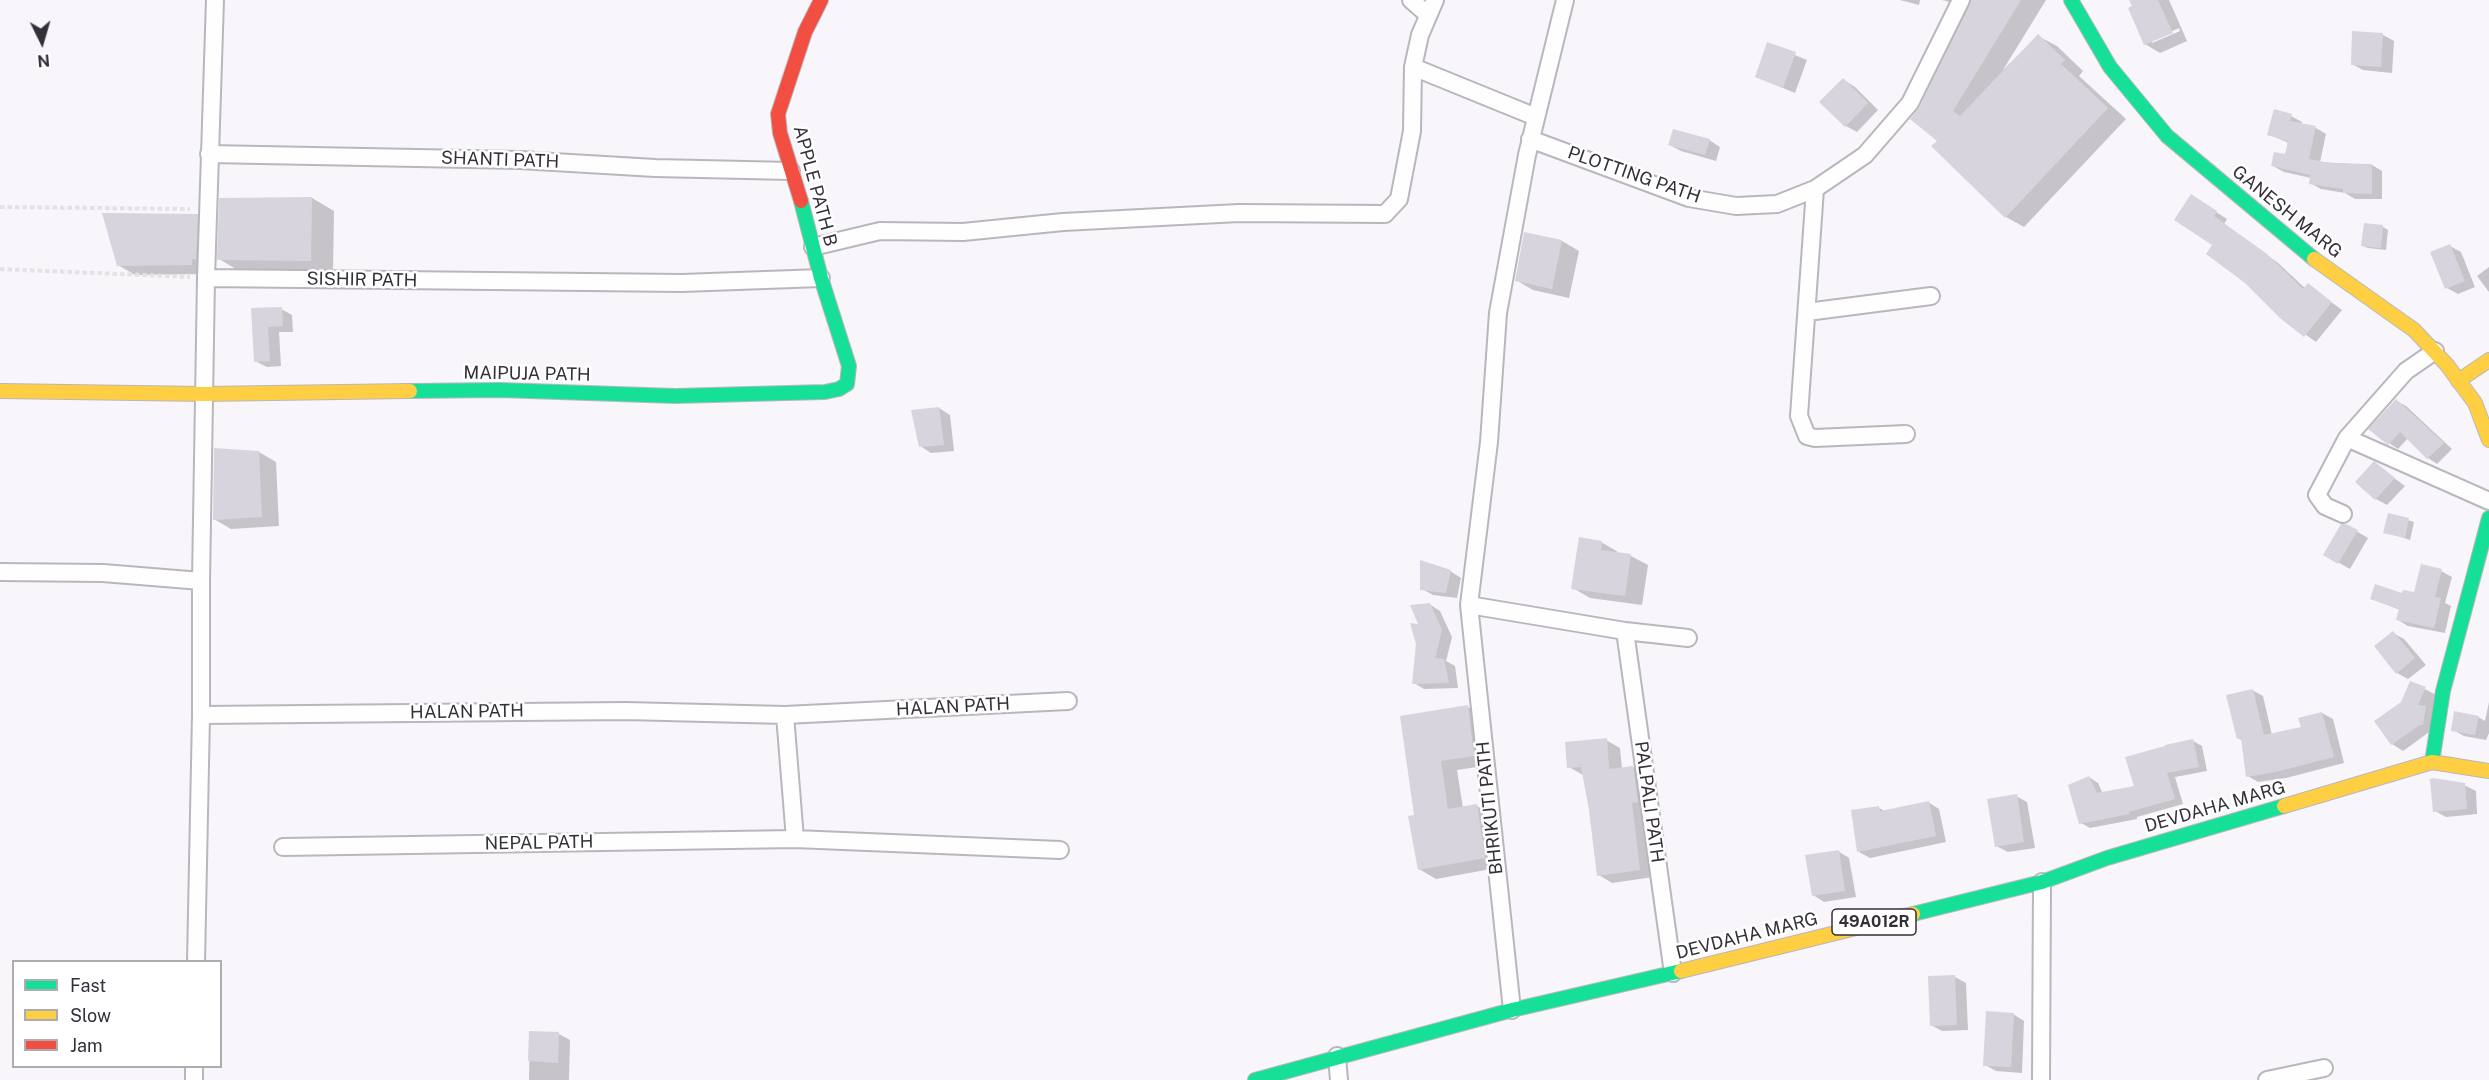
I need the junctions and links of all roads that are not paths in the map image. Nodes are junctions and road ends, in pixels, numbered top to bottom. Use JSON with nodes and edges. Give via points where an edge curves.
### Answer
{"nodes":[{"id":1,"x":215,"y":0,"type":"edge"},
{"id":2,"x":821,"y":0,"type":"edge"},
{"id":3,"x":1411,"y":0,"type":"edge"},
{"id":4,"x":1564,"y":0,"type":"edge"},
{"id":5,"x":1961,"y":0,"type":"edge"},
{"id":6,"x":2071,"y":0,"type":"edge"},
{"id":7,"x":1431,"y":7,"type":"edge"},
{"id":8,"x":1413,"y":67,"type":"junction"},
{"id":9,"x":1536,"y":117,"type":"junction"},
{"id":10,"x":1530,"y":139,"type":"junction"},
{"id":11,"x":209,"y":154,"type":"junction"},
{"id":12,"x":791,"y":171,"type":"junction"},
{"id":13,"x":1815,"y":189,"type":"junction"},
{"id":14,"x":813,"y":247,"type":"junction"},
{"id":15,"x":206,"y":278,"type":"junction"},
{"id":16,"x":821,"y":278,"type":"junction"},
{"id":17,"x":1931,"y":296,"type":"dead end"},
{"id":18,"x":1807,"y":312,"type":"junction"},
{"id":19,"x":2435,"y":351,"type":"junction"},
{"id":20,"x":2489,"y":360,"type":"edge"},
{"id":21,"x":2458,"y":381,"type":"junction"},
{"id":22,"x":847,"y":384,"type":"joint"},
{"id":23,"x":0,"y":391,"type":"edge"},
{"id":24,"x":204,"y":393,"type":"junction"},
{"id":25,"x":1906,"y":434,"type":"dead end"},
{"id":26,"x":2347,"y":438,"type":"junction"},
{"id":27,"x":2489,"y":440,"type":"edge"},
{"id":28,"x":2489,"y":501,"type":"edge"},
{"id":29,"x":2343,"y":514,"type":"dead end"},
{"id":30,"x":2489,"y":518,"type":"edge"},
{"id":31,"x":0,"y":572,"type":"edge"},
{"id":32,"x":201,"y":580,"type":"junction"},
{"id":33,"x":1469,"y":605,"type":"junction"},
{"id":34,"x":1625,"y":631,"type":"junction"},
{"id":35,"x":1688,"y":638,"type":"dead end"},
{"id":36,"x":1068,"y":701,"type":"dead end"},
{"id":37,"x":201,"y":715,"type":"junction"},
{"id":38,"x":784,"y":715,"type":"junction"},
{"id":39,"x":2432,"y":762,"type":"junction"},
{"id":40,"x":2489,"y":771,"type":"edge"},
{"id":41,"x":795,"y":838,"type":"junction"},
{"id":42,"x":283,"y":847,"type":"dead end"},
{"id":43,"x":1060,"y":850,"type":"dead end"},
{"id":44,"x":2042,"y":882,"type":"junction"},
{"id":45,"x":196,"y":960,"type":"edge"},
{"id":46,"x":1673,"y":973,"type":"junction"},
{"id":47,"x":1512,"y":1010,"type":"junction"},
{"id":48,"x":1337,"y":1056,"type":"junction"},
{"id":49,"x":2324,"y":1068,"type":"dead end"},
{"id":50,"x":1255,"y":1080,"type":"edge"},
{"id":51,"x":1339,"y":1080,"type":"edge"},
{"id":52,"x":2041,"y":1080,"type":"edge"},
{"id":53,"x":2267,"y":1080,"type":"edge"}],
"edges":[{"from":1,"to":11,"type":"street"},
{"from":2,"to":12,"type":"street","name":"APPLE PATH B","via":[[805,32],[778,114]]},
{"from":3,"to":7,"type":"street"},
{"from":4,"to":9,"type":"street","name":"BHRIKUTI PATH"},
{"from":5,"to":13,"type":"street","name":"PLOTTING PATH","via":[[1910,103],[1865,155]]},
{"from":6,"to":19,"type":"street","name":"GANESH MARG","via":[[2110,67],[2167,136],[2323,267],[2396,316]]},
{"from":7,"to":8,"type":"street"},
{"from":8,"to":9,"type":"street"},
{"from":8,"to":14,"type":"street","via":[[1412,131],[1399,199],[1385,214],[1239,213],[1063,222],[963,232],[880,231]]},
{"from":9,"to":10,"type":"street","name":"BHRIKUTI PATH"},
{"from":10,"to":13,"type":"street","name":"PLOTTING PATH","via":[[1689,198],[1736,206],[1777,204]]},
{"from":10,"to":33,"type":"street","name":"BHRIKUTI PATH","via":[[1498,313],[1490,442]]},
{"from":11,"to":12,"type":"street","name":"SHANTI PATH","via":[[520,160]]},
{"from":11,"to":15,"type":"street"},
{"from":12,"to":14,"type":"street","name":"APPLE PATH B"},
{"from":13,"to":18,"type":"street"},
{"from":14,"to":16,"type":"street","name":"APPLE PATH B"},
{"from":15,"to":16,"type":"street","name":"SISHIR PATH","via":[[682,283]]},
{"from":15,"to":24,"type":"street"},
{"from":16,"to":22,"type":"street","name":"APPLE PATH B","via":[[849,366]]},
{"from":17,"to":18,"type":"street"},
{"from":18,"to":25,"type":"street","via":[[1799,416],[1807,435],[1815,438]]},
{"from":19,"to":21,"type":"street","name":"GANESH MARG"},
{"from":19,"to":26,"type":"street","via":[[2406,371]]},
{"from":20,"to":21,"type":"street"},
{"from":21,"to":27,"type":"street","name":"GANESH MARG","via":[[2475,403]]},
{"from":22,"to":24,"type":"street","name":"MAIPUJA PATH","via":[[825,392],[675,396],[500,390]]},
{"from":23,"to":24,"type":"street","name":"MAIPUJA PATH"},
{"from":24,"to":32,"type":"street"},
{"from":26,"to":28,"type":"street"},
{"from":26,"to":29,"type":"street","via":[[2317,495],[2325,506]]},
{"from":30,"to":39,"type":"street","via":[[2443,691]]},
{"from":31,"to":32,"type":"street","via":[[103,573]]},
{"from":32,"to":37,"type":"street"},
{"from":33,"to":34,"type":"street"},
{"from":33,"to":47,"type":"street","name":"BHRIKUTI PATH"},
{"from":34,"to":35,"type":"street"},
{"from":34,"to":46,"type":"street","name":"PALPALI PATH"},
{"from":36,"to":38,"type":"street","name":"HALAN PATH"},
{"from":37,"to":38,"type":"street","name":"HALAN PATH","via":[[626,711]]},
{"from":37,"to":45,"type":"street"},
{"from":38,"to":41,"type":"street"},
{"from":39,"to":40,"type":"street","name":"DEVDAHA MARG","number":"49A012R"},
{"from":39,"to":44,"type":"street","name":"DEVDAHA MARG","number":"49A012R","via":[[2107,858]]},
{"from":41,"to":42,"type":"street","name":"NEPAL PATH"},
{"from":41,"to":43,"type":"street","name":"NEPAL PATH"},
{"from":44,"to":46,"type":"street","name":"DEVDAHA MARG","number":"49A012R"},
{"from":44,"to":52,"type":"street"},
{"from":46,"to":47,"type":"street","name":"DEVDAHA MARG","number":"49A012R"},
{"from":47,"to":48,"type":"street","name":"DEVDAHA MARG","number":"49A012R"},
{"from":48,"to":50,"type":"street","name":"DEVDAHA MARG","number":"49A012R"},
{"from":48,"to":51,"type":"street"},
{"from":49,"to":53,"type":"street"}]}
